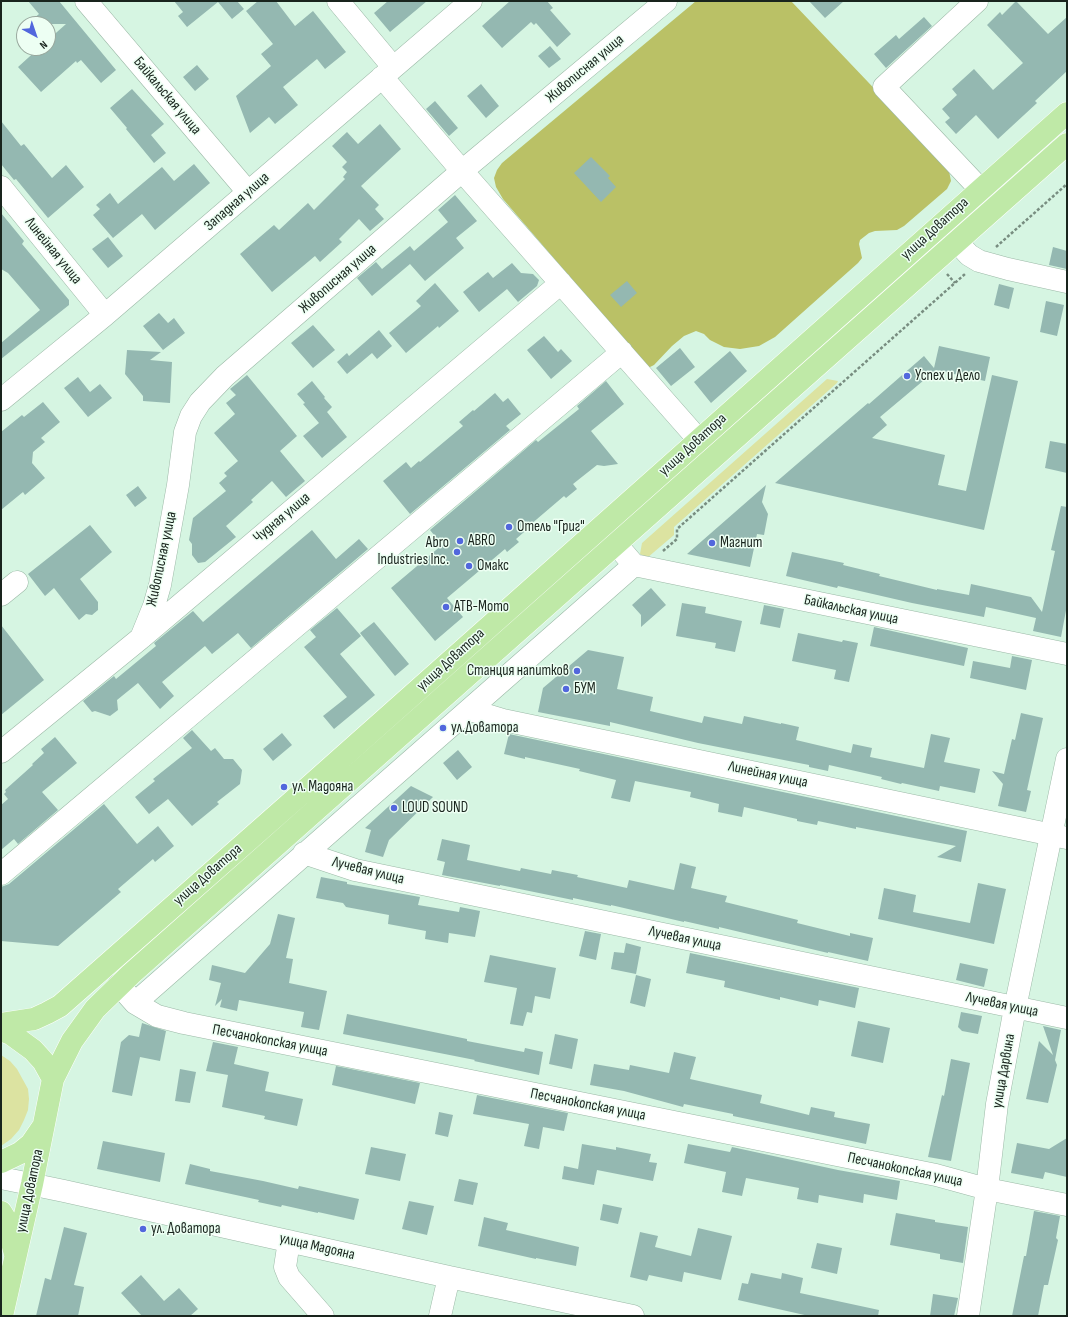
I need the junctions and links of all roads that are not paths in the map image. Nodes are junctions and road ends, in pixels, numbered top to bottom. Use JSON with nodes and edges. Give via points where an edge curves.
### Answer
{"nodes":[{"id":1,"x":86,"y":1,"type":"edge"},
{"id":2,"x":338,"y":1,"type":"edge"},
{"id":3,"x":471,"y":1,"type":"edge"},
{"id":4,"x":666,"y":1,"type":"edge"},
{"id":5,"x":977,"y":1,"type":"edge"},
{"id":6,"x":387,"y":72,"type":"junction"},
{"id":7,"x":1067,"y":113,"type":"edge"},
{"id":8,"x":1067,"y":144,"type":"edge"},
{"id":9,"x":462,"y":171,"type":"junction"},
{"id":10,"x":1,"y":187,"type":"edge"},
{"id":11,"x":980,"y":189,"type":"junction"},
{"id":12,"x":248,"y":192,"type":"junction"},
{"id":13,"x":956,"y":241,"type":"junction"},
{"id":14,"x":1067,"y":282,"type":"edge"},
{"id":15,"x":561,"y":283,"type":"junction"},
{"id":16,"x":105,"y":314,"type":"junction"},
{"id":17,"x":622,"y":352,"type":"junction"},
{"id":18,"x":1,"y":400,"type":"edge"},
{"id":19,"x":698,"y":440,"type":"junction"},
{"id":20,"x":616,"y":544,"type":"junction"},
{"id":21,"x":639,"y":566,"type":"junction"},
{"id":22,"x":140,"y":638,"type":"junction"},
{"id":23,"x":1067,"y":654,"type":"edge"},
{"id":24,"x":470,"y":710,"type":"junction"},
{"id":25,"x":1,"y":752,"type":"edge"},
{"id":26,"x":1067,"y":759,"type":"edge"},
{"id":27,"x":1060,"y":836,"type":"edge"},
{"id":28,"x":304,"y":853,"type":"junction"},
{"id":29,"x":1,"y":874,"type":"edge"},
{"id":30,"x":119,"y":985,"type":"junction"},
{"id":31,"x":135,"y":1003,"type":"junction"},
{"id":32,"x":1015,"y":1008,"type":"junction"},
{"id":33,"x":1067,"y":1018,"type":"edge"},
{"id":34,"x":1,"y":1024,"type":"edge"},
{"id":35,"x":1,"y":1030,"type":"edge"},
{"id":36,"x":53,"y":1079,"type":"junction"},
{"id":37,"x":44,"y":1125,"type":"junction"},
{"id":38,"x":1,"y":1162,"type":"edge"},
{"id":39,"x":1,"y":1178,"type":"edge"},
{"id":40,"x":32,"y":1184,"type":"junction"},
{"id":41,"x":987,"y":1189,"type":"junction"},
{"id":42,"x":1067,"y":1205,"type":"edge"},
{"id":43,"x":1,"y":1212,"type":"edge"},
{"id":44,"x":289,"y":1241,"type":"junction"},
{"id":45,"x":16,"y":1256,"type":"junction"},
{"id":46,"x":449,"y":1277,"type":"junction"},
{"id":47,"x":2,"y":1316,"type":"edge"},
{"id":48,"x":323,"y":1316,"type":"edge"},
{"id":49,"x":440,"y":1316,"type":"edge"},
{"id":50,"x":633,"y":1316,"type":"edge"},
{"id":51,"x":968,"y":1316,"type":"edge"}],
"edges":[{"from":1,"to":12,"type":"street","name":"Байкальская улица"},
{"from":2,"to":6,"type":"street"},
{"from":3,"to":6,"type":"street","name":"Западная улица"},
{"from":4,"to":9,"type":"street","name":"Живописная улица"},
{"from":5,"to":11,"type":"street","via":[[884,87]]},
{"from":6,"to":9,"type":"street"},
{"from":6,"to":12,"type":"street","name":"Западная улица"},
{"from":7,"to":11,"type":"main road","name":"улица Доватора"},
{"from":8,"to":13,"type":"main road","name":"улица Доватора"},
{"from":9,"to":15,"type":"street"},
{"from":9,"to":22,"type":"street","name":"Живописная улица","via":[[225,376],[200,402],[185,432],[160,585]]},
{"from":10,"to":16,"type":"street","name":"Линейная улица"},
{"from":11,"to":19,"type":"main road","name":"улица Доватора"},
{"from":12,"to":16,"type":"street","name":"Западная улица"},
{"from":13,"to":14,"type":"street","via":[[969,255],[979,261]]},
{"from":13,"to":20,"type":"main road","name":"улица Доватора"},
{"from":15,"to":17,"type":"street"},
{"from":15,"to":22,"type":"street","name":"Чудная улица"},
{"from":16,"to":18,"type":"street","name":"Западная улица"},
{"from":17,"to":19,"type":"street"},
{"from":17,"to":29,"type":"street"},
{"from":19,"to":34,"type":"main road","name":"улица Доватора","via":[[60,1006],[34,1018]]},
{"from":20,"to":21,"type":"street"},
{"from":20,"to":30,"type":"main road","name":"улица Доватора"},
{"from":21,"to":23,"type":"street","name":"Байкальская улица"},
{"from":21,"to":24,"type":"street"},
{"from":22,"to":25,"type":"street","name":"Чудная улица"},
{"from":24,"to":27,"type":"street","name":"Линейная улица","via":[[503,720]]},
{"from":24,"to":28,"type":"street"},
{"from":26,"to":27,"type":"street","name":"улица Дарвина"},
{"from":27,"to":32,"type":"street","name":"улица Дарвина"},
{"from":28,"to":31,"type":"street"},
{"from":28,"to":32,"type":"street","name":"Лучевая улица","via":[[355,870]]},
{"from":30,"to":31,"type":"street","name":"Песчанокопская улица"},
{"from":30,"to":36,"type":"main road","name":"улица Доватора","via":[[95,1009],[72,1041]]},
{"from":31,"to":41,"type":"street","name":"Песчанокопская улица","via":[[157,1016],[184,1023],[936,1175]]},
{"from":32,"to":33,"type":"street","name":"Лучевая улица"},
{"from":32,"to":41,"type":"street","name":"улица Дарвина","via":[[997,1104]]},
{"from":35,"to":36,"type":"main road","via":[[33,1050]]},
{"from":36,"to":37,"type":"main road","name":"улица Доватора"},
{"from":37,"to":38,"type":"main road","via":[[31,1144],[20,1154]]},
{"from":37,"to":40,"type":"main road","name":"улица Доватора"},
{"from":39,"to":40,"type":"street","name":"улица Мадояна"},
{"from":40,"to":44,"type":"street","name":"улица Мадояна"},
{"from":40,"to":45,"type":"main road","name":"улица Доватора"},
{"from":41,"to":42,"type":"street","name":"Песчанокопская улица"},
{"from":41,"to":51,"type":"street","name":"улица Дарвина"},
{"from":43,"to":45,"type":"main road","name":"улица Доватора","via":[[6,1220]]},
{"from":44,"to":46,"type":"street","name":"улица Мадояна"},
{"from":44,"to":48,"type":"street","via":[[285,1267],[289,1277]]},
{"from":45,"to":47,"type":"main road","name":"улица Доватора"},
{"from":46,"to":49,"type":"street"},
{"from":46,"to":50,"type":"street","name":"улица Мадояна"}]}
